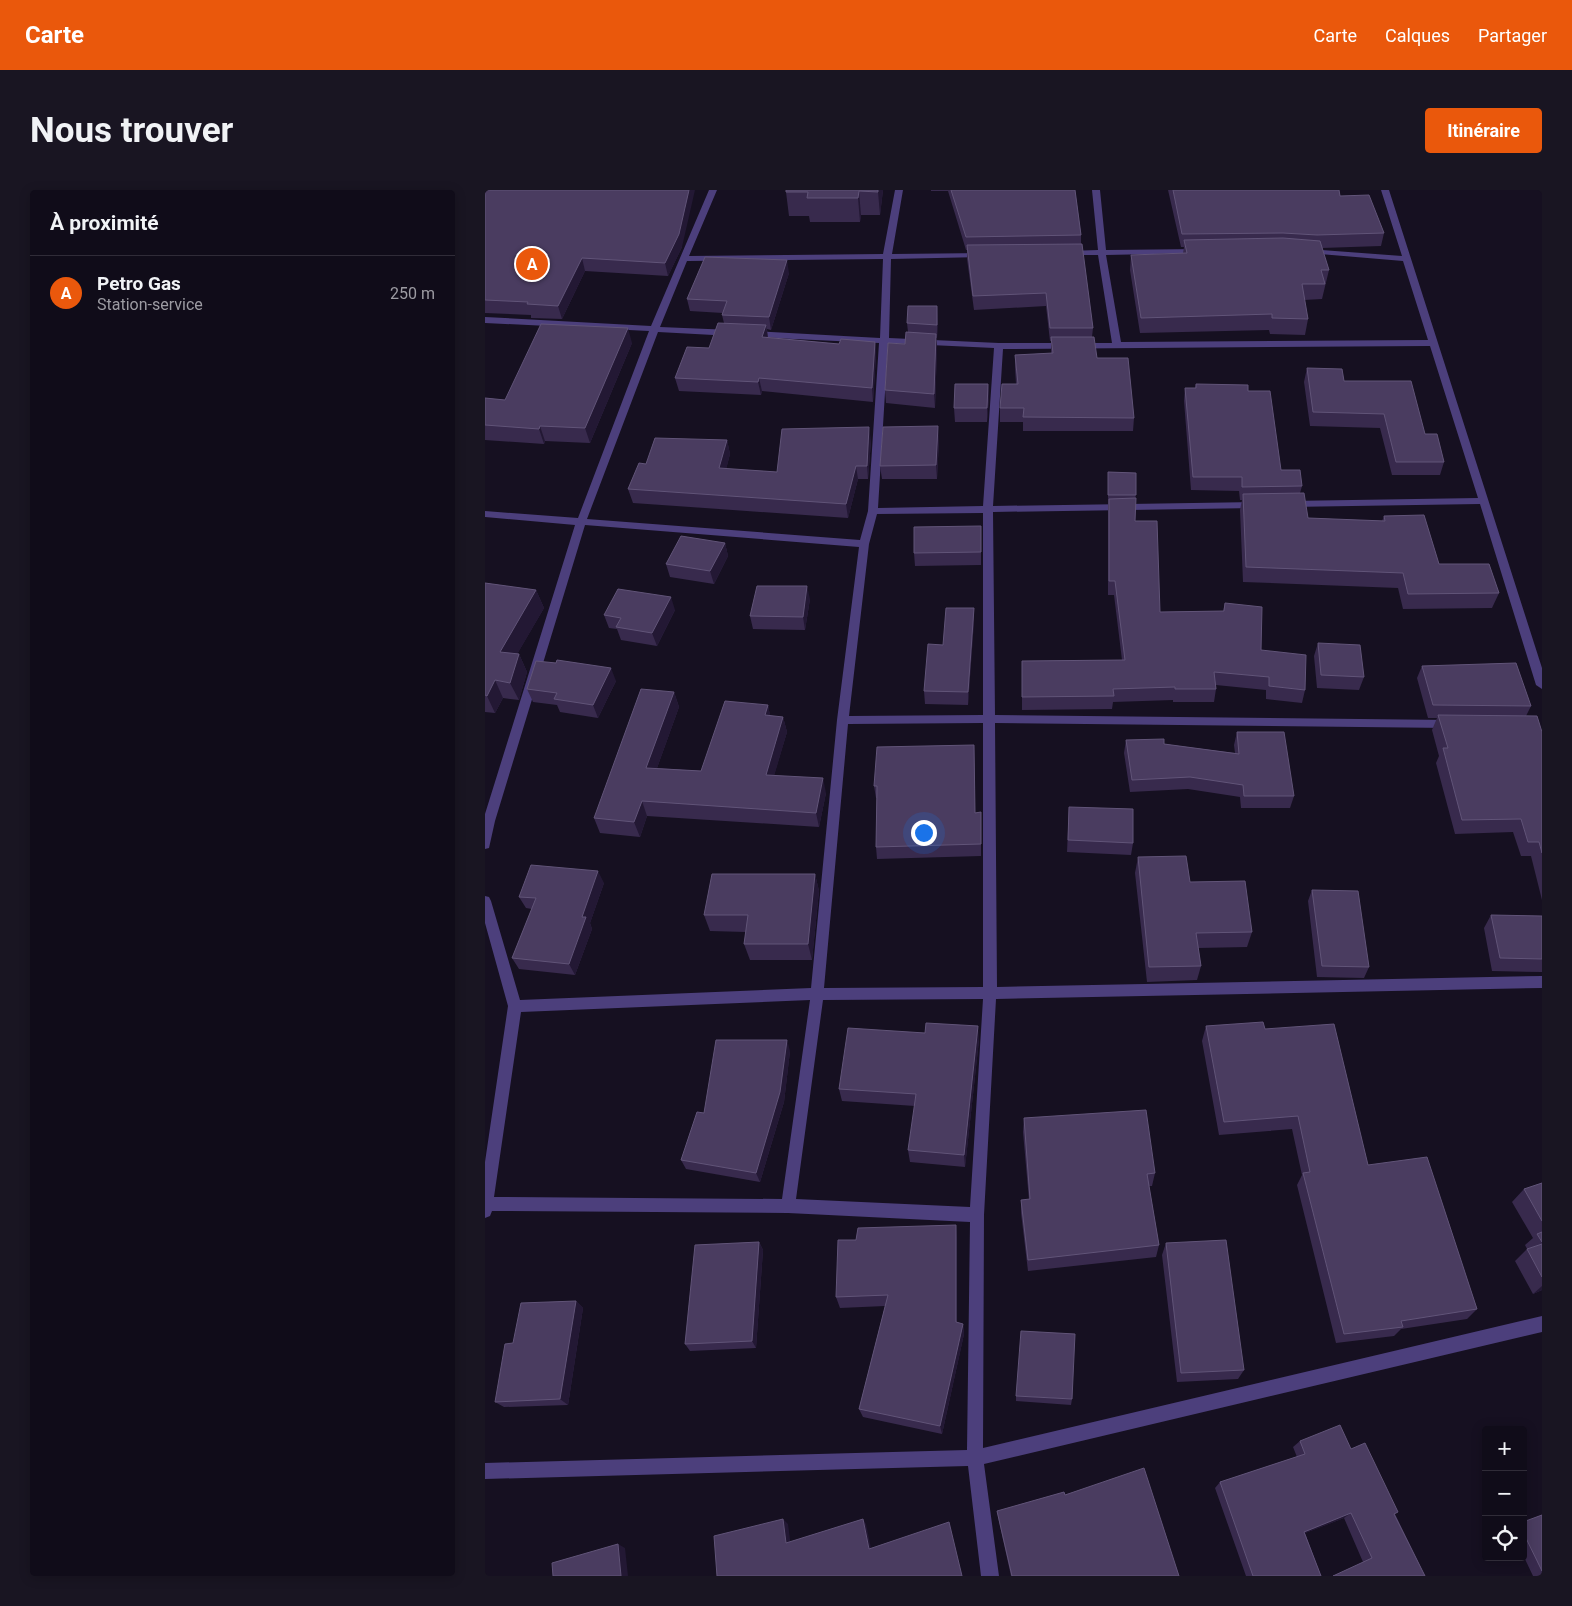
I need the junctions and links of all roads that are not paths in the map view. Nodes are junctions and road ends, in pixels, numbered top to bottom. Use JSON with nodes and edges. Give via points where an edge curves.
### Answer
{"nodes":[{"id":1,"x":713,"y":190,"type":"edge"},
{"id":2,"x":899,"y":190,"type":"edge"},
{"id":3,"x":1096,"y":190,"type":"edge"},
{"id":4,"x":1385,"y":190,"type":"edge"},
{"id":5,"x":1211,"y":251,"type":"edge"},
{"id":6,"x":1300,"y":251,"type":"edge"},
{"id":7,"x":1063,"y":253,"type":"edge"},
{"id":8,"x":1102,"y":253,"type":"junction"},
{"id":9,"x":994,"y":254,"type":"edge"},
{"id":10,"x":887,"y":256,"type":"junction"},
{"id":11,"x":684,"y":259,"type":"junction"},
{"id":12,"x":1407,"y":259,"type":"junction"},
{"id":13,"x":485,"y":320,"type":"edge"},
{"id":14,"x":655,"y":328,"type":"junction"},
{"id":15,"x":884,"y":341,"type":"junction"},
{"id":16,"x":1434,"y":343,"type":"junction"},
{"id":17,"x":1117,"y":344,"type":"junction"},
{"id":18,"x":999,"y":346,"type":"junction"},
{"id":19,"x":1484,"y":501,"type":"junction"},
{"id":20,"x":988,"y":509,"type":"junction"},
{"id":21,"x":873,"y":511,"type":"junction"},
{"id":22,"x":485,"y":514,"type":"edge"},
{"id":23,"x":581,"y":522,"type":"junction"},
{"id":24,"x":864,"y":544,"type":"junction"},
{"id":25,"x":1542,"y":685,"type":"edge"},
{"id":26,"x":990,"y":719,"type":"junction"},
{"id":27,"x":843,"y":720,"type":"junction"},
{"id":28,"x":1463,"y":724,"type":"edge"},
{"id":29,"x":485,"y":844,"type":"edge"},
{"id":30,"x":485,"y":901,"type":"edge"},
{"id":31,"x":1542,"y":982,"type":"edge"},
{"id":32,"x":817,"y":994,"type":"junction"},
{"id":33,"x":990,"y":994,"type":"junction"},
{"id":34,"x":515,"y":1006,"type":"junction"},
{"id":35,"x":486,"y":1206,"type":"edge"},
{"id":36,"x":788,"y":1206,"type":"junction"},
{"id":37,"x":977,"y":1215,"type":"junction"},
{"id":38,"x":1542,"y":1324,"type":"edge"},
{"id":39,"x":975,"y":1458,"type":"junction"},
{"id":40,"x":485,"y":1471,"type":"edge"},
{"id":41,"x":990,"y":1576,"type":"edge"}],
"edges":[{"from":1,"to":11,"type":"street"},
{"from":2,"to":10,"type":"street"},
{"from":3,"to":8,"type":"street"},
{"from":4,"to":12,"type":"street"},
{"from":5,"to":8,"type":"street"},
{"from":6,"to":12,"type":"street"},
{"from":7,"to":8,"type":"street"},
{"from":8,"to":17,"type":"street"},
{"from":9,"to":10,"type":"street"},
{"from":10,"to":11,"type":"street"},
{"from":10,"to":15,"type":"street"},
{"from":11,"to":14,"type":"street"},
{"from":12,"to":16,"type":"street"},
{"from":13,"to":14,"type":"street"},
{"from":14,"to":15,"type":"street"},
{"from":14,"to":23,"type":"street"},
{"from":15,"to":18,"type":"street"},
{"from":15,"to":21,"type":"street"},
{"from":16,"to":17,"type":"street"},
{"from":16,"to":19,"type":"street"},
{"from":17,"to":18,"type":"street"},
{"from":18,"to":20,"type":"street"},
{"from":19,"to":20,"type":"street"},
{"from":19,"to":25,"type":"street"},
{"from":20,"to":21,"type":"street"},
{"from":20,"to":26,"type":"street"},
{"from":21,"to":24,"type":"street"},
{"from":22,"to":23,"type":"street"},
{"from":23,"to":24,"type":"street"},
{"from":23,"to":29,"type":"street","via":[[489,821]]},
{"from":24,"to":27,"type":"street"},
{"from":26,"to":27,"type":"street"},
{"from":26,"to":28,"type":"street"},
{"from":26,"to":33,"type":"street"},
{"from":27,"to":32,"type":"street"},
{"from":30,"to":34,"type":"street"},
{"from":31,"to":33,"type":"street"},
{"from":32,"to":33,"type":"street"},
{"from":32,"to":34,"type":"street"},
{"from":32,"to":36,"type":"street"},
{"from":33,"to":37,"type":"street"},
{"from":34,"to":35,"type":"street"},
{"from":35,"to":36,"type":"street"},
{"from":36,"to":37,"type":"street"},
{"from":37,"to":39,"type":"street"},
{"from":38,"to":39,"type":"street"},
{"from":39,"to":40,"type":"street"},
{"from":39,"to":41,"type":"street"}]}
